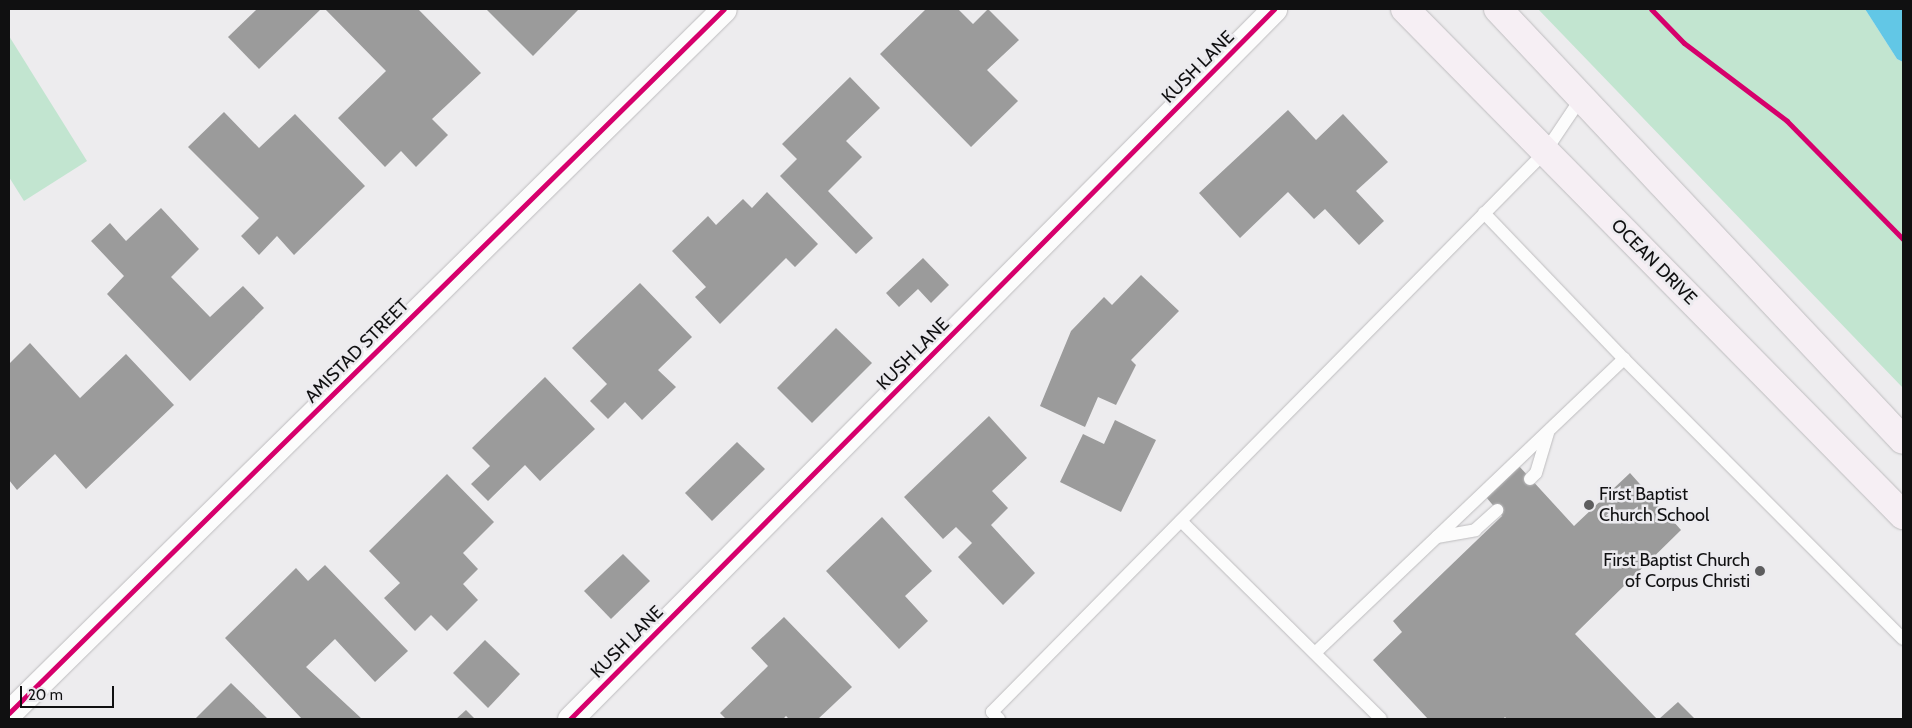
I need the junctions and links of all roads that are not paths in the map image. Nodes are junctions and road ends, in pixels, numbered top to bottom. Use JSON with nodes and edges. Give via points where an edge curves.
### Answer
{"nodes":[{"id":1,"x":724,"y":9,"type":"edge"},
{"id":2,"x":1274,"y":9,"type":"edge"},
{"id":3,"x":1405,"y":9,"type":"edge"},
{"id":4,"x":1498,"y":9,"type":"edge"},
{"id":5,"x":1582,"y":97,"type":"junction"},
{"id":6,"x":1545,"y":152,"type":"junction"},
{"id":7,"x":1484,"y":213,"type":"junction"},
{"id":8,"x":1624,"y":359,"type":"junction"},
{"id":9,"x":1548,"y":431,"type":"junction"},
{"id":10,"x":1903,"y":440,"type":"edge"},
{"id":11,"x":1530,"y":479,"type":"dead end"},
{"id":12,"x":1497,"y":510,"type":"dead end"},
{"id":13,"x":1903,"y":515,"type":"edge"},
{"id":14,"x":1181,"y":520,"type":"junction"},
{"id":15,"x":1437,"y":537,"type":"junction"},
{"id":16,"x":1903,"y":639,"type":"edge"},
{"id":17,"x":1314,"y":653,"type":"junction"},
{"id":18,"x":9,"y":714,"type":"edge"},
{"id":19,"x":570,"y":719,"type":"edge"},
{"id":20,"x":998,"y":719,"type":"edge"},
{"id":21,"x":1381,"y":719,"type":"edge"}],
"edges":[{"from":1,"to":18,"type":"street","name":"AMISTAD STREET"},
{"from":2,"to":19,"type":"street","name":"KUSH LANE"},
{"from":3,"to":6,"type":"main road","name":"OCEAN DRIVE"},
{"from":4,"to":5,"type":"main road"},
{"from":5,"to":6,"type":"lane"},
{"from":5,"to":10,"type":"main road"},
{"from":6,"to":7,"type":"lane"},
{"from":6,"to":13,"type":"main road","name":"OCEAN DRIVE"},
{"from":7,"to":8,"type":"lane"},
{"from":7,"to":14,"type":"lane"},
{"from":8,"to":9,"type":"lane"},
{"from":8,"to":16,"type":"lane"},
{"from":9,"to":11,"type":"lane","via":[[1536,472]]},
{"from":9,"to":15,"type":"lane"},
{"from":12,"to":15,"type":"lane","via":[[1475,530]]},
{"from":14,"to":17,"type":"lane"},
{"from":14,"to":20,"type":"lane","via":[[992,712]]},
{"from":15,"to":17,"type":"lane"},
{"from":17,"to":21,"type":"lane"}]}
